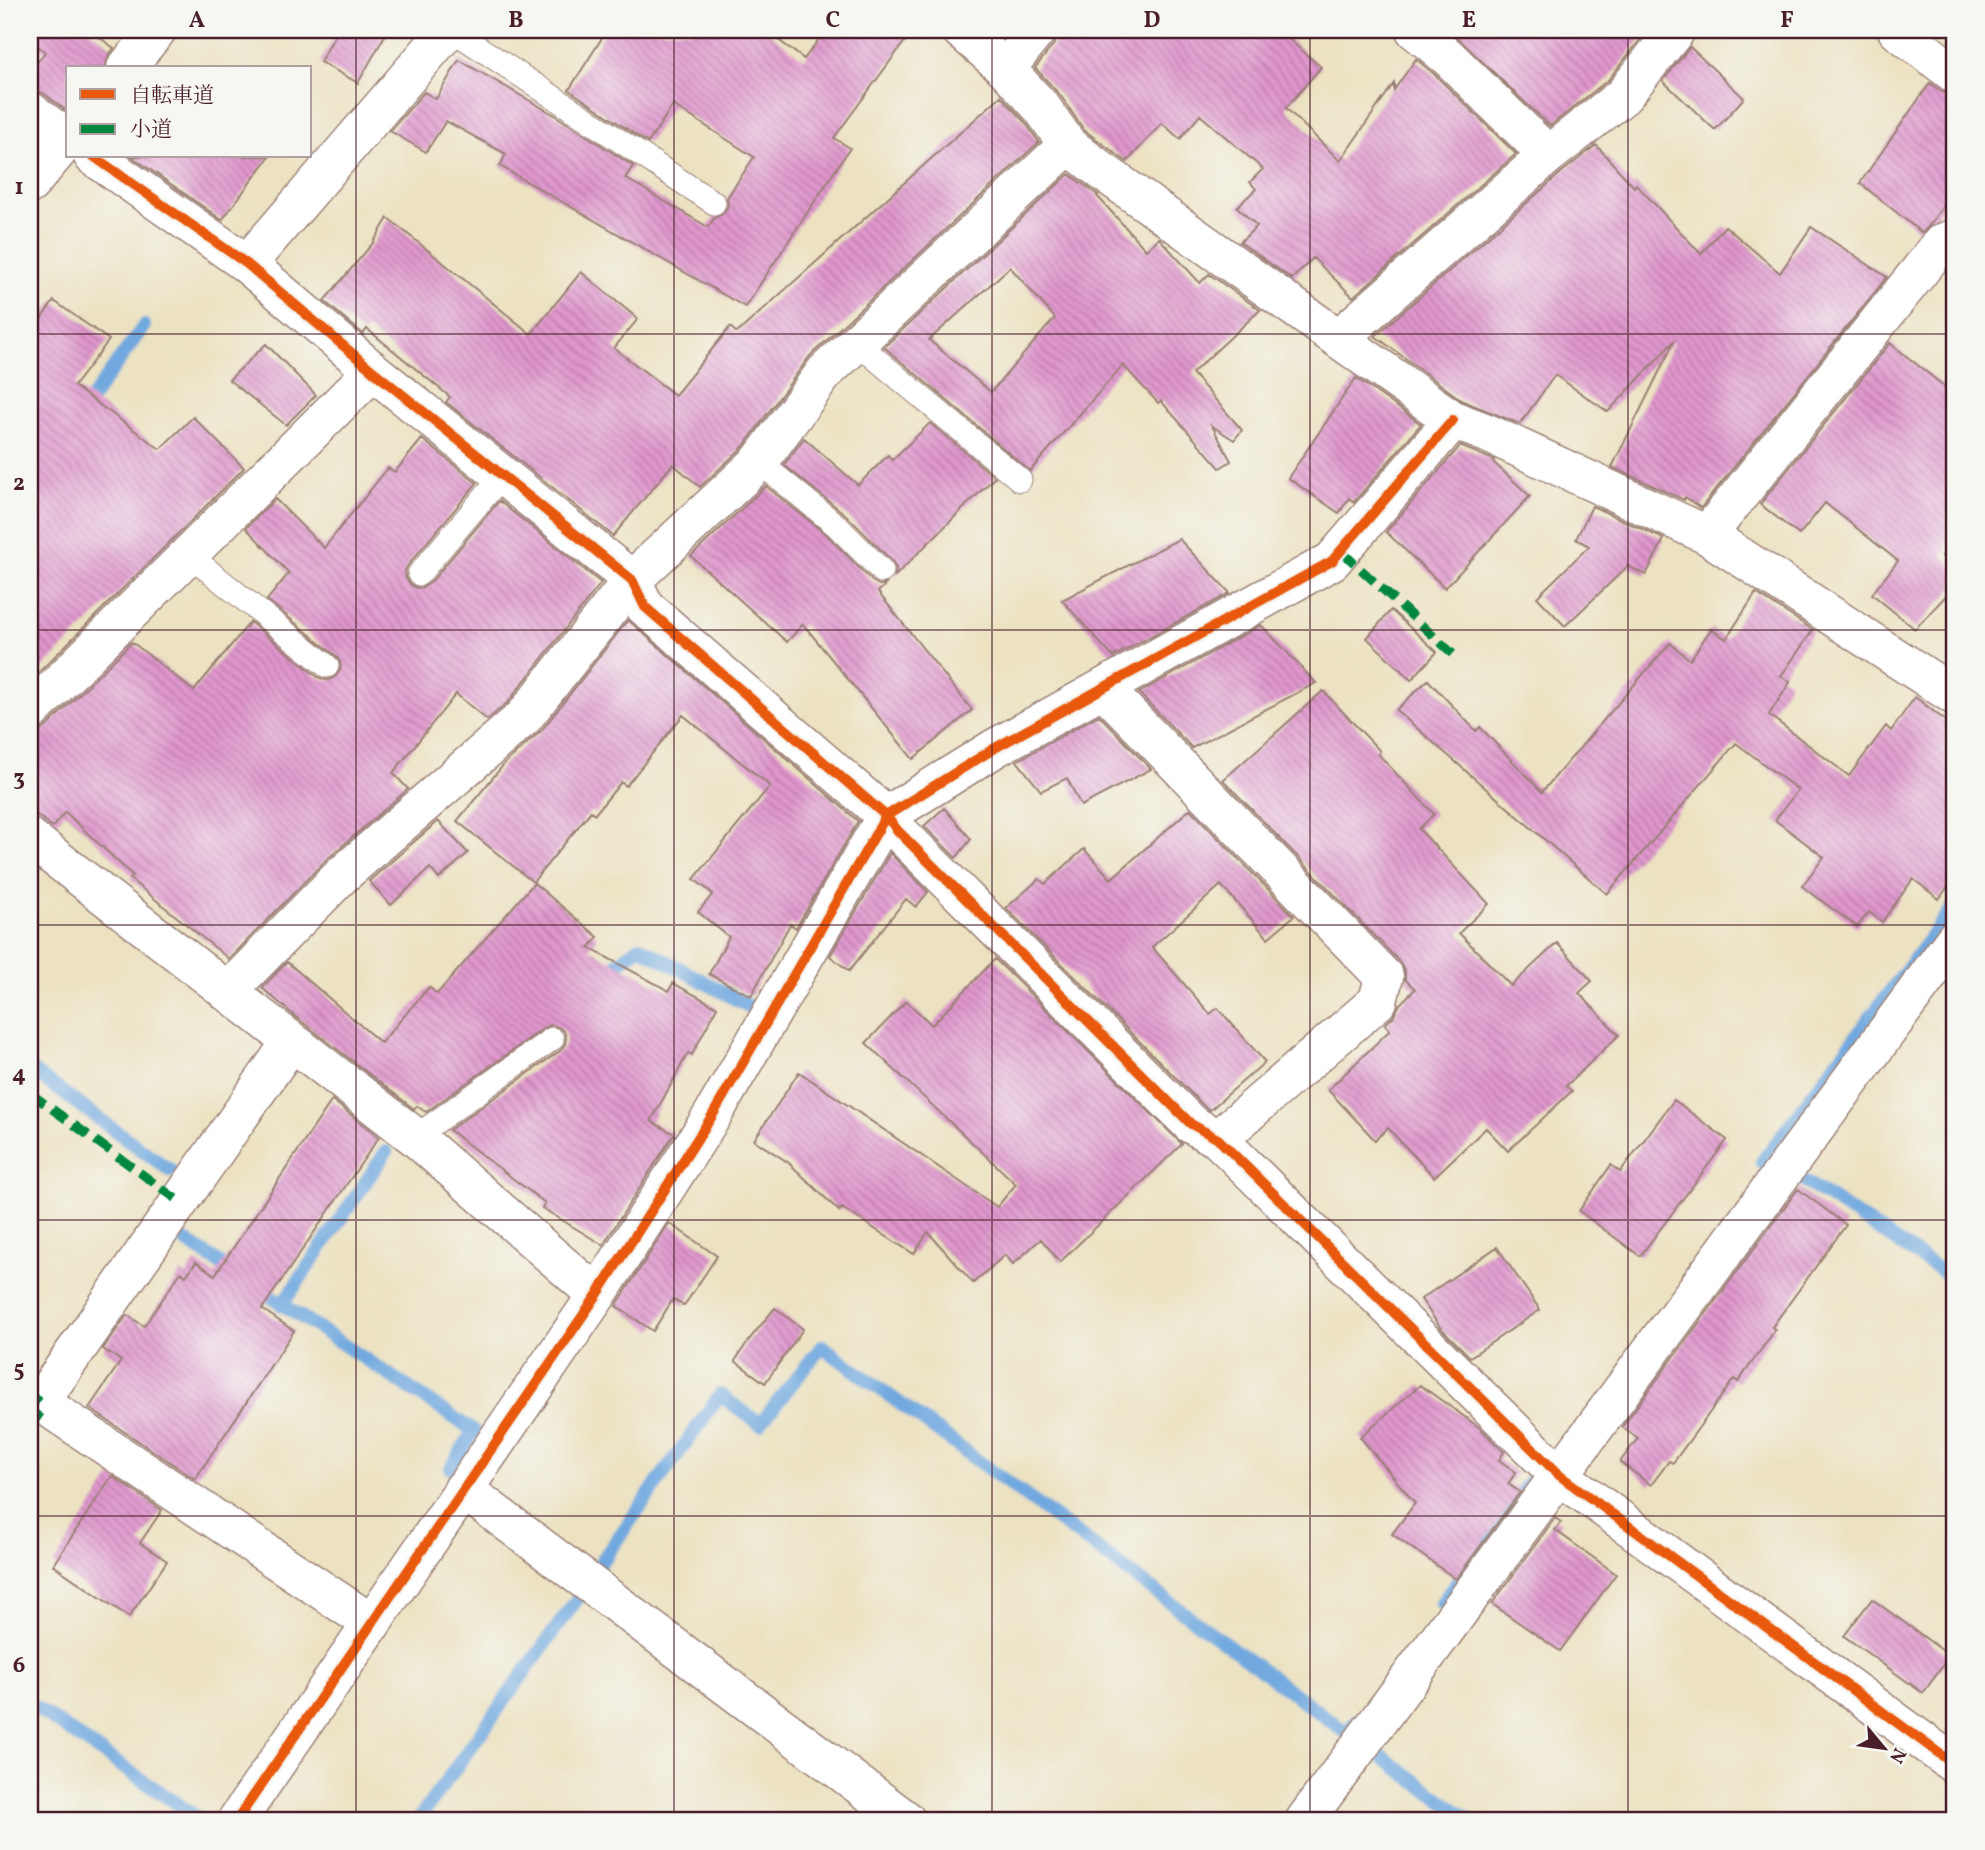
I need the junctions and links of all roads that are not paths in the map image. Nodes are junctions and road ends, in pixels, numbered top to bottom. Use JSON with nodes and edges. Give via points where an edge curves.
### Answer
{"nodes":[{"id":1,"x":157,"y":30,"type":"edge"},
{"id":2,"x":450,"y":30,"type":"edge"},
{"id":3,"x":961,"y":30,"type":"edge"},
{"id":4,"x":1037,"y":30,"type":"edge"},
{"id":5,"x":1415,"y":30,"type":"edge"},
{"id":6,"x":1676,"y":30,"type":"edge"},
{"id":7,"x":1897,"y":30,"type":"edge"},
{"id":8,"x":128,"y":66,"type":"edge"},
{"id":9,"x":1006,"y":69,"type":"junction"},
{"id":10,"x":1955,"y":74,"type":"edge"},
{"id":11,"x":30,"y":111,"type":"edge"},
{"id":12,"x":66,"y":138,"type":"edge"},
{"id":13,"x":66,"y":141,"type":"edge"},
{"id":14,"x":1068,"y":145,"type":"junction"},
{"id":15,"x":1548,"y":155,"type":"junction"},
{"id":16,"x":96,"y":158,"type":"edge"},
{"id":17,"x":30,"y":184,"type":"edge"},
{"id":18,"x":714,"y":203,"type":"dead end"},
{"id":19,"x":1955,"y":238,"type":"edge"},
{"id":20,"x":247,"y":264,"type":"junction"},
{"id":21,"x":1339,"y":338,"type":"junction"},
{"id":22,"x":857,"y":343,"type":"junction"},
{"id":23,"x":373,"y":371,"type":"junction"},
{"id":24,"x":1453,"y":420,"type":"junction"},
{"id":25,"x":759,"y":461,"type":"junction"},
{"id":26,"x":502,"y":475,"type":"junction"},
{"id":27,"x":1020,"y":480,"type":"dead end"},
{"id":28,"x":1707,"y":535,"type":"junction"},
{"id":29,"x":189,"y":555,"type":"junction"},
{"id":30,"x":882,"y":571,"type":"dead end"},
{"id":31,"x":419,"y":574,"type":"dead end"},
{"id":32,"x":632,"y":580,"type":"junction"},
{"id":33,"x":327,"y":666,"type":"dead end"},
{"id":34,"x":1103,"y":688,"type":"junction"},
{"id":35,"x":1955,"y":696,"type":"edge"},
{"id":36,"x":30,"y":712,"type":"edge"},
{"id":37,"x":886,"y":816,"type":"junction"},
{"id":38,"x":30,"y":838,"type":"edge"},
{"id":39,"x":1955,"y":939,"type":"edge"},
{"id":40,"x":227,"y":992,"type":"junction"},
{"id":41,"x":552,"y":1039,"type":"dead end"},
{"id":42,"x":291,"y":1042,"type":"junction"},
{"id":43,"x":415,"y":1137,"type":"junction"},
{"id":44,"x":1218,"y":1139,"type":"junction"},
{"id":45,"x":597,"y":1295,"type":"junction"},
{"id":46,"x":1559,"y":1475,"type":"junction"},
{"id":47,"x":463,"y":1489,"type":"junction"},
{"id":48,"x":371,"y":1623,"type":"junction"},
{"id":49,"x":1955,"y":1765,"type":"edge"},
{"id":50,"x":237,"y":1820,"type":"edge"},
{"id":51,"x":906,"y":1820,"type":"edge"},
{"id":52,"x":1306,"y":1820,"type":"edge"}],
"edges":[{"from":1,"to":8,"type":"street"},
{"from":2,"to":18,"type":"lane"},
{"from":2,"to":20,"type":"street"},
{"from":3,"to":9,"type":"street"},
{"from":4,"to":9,"type":"street"},
{"from":5,"to":15,"type":"street"},
{"from":6,"to":15,"type":"street","via":[[1623,96]]},
{"from":7,"to":10,"type":"street"},
{"from":9,"to":14,"type":"street"},
{"from":11,"to":12,"type":"street"},
{"from":13,"to":17,"type":"street"},
{"from":14,"to":21,"type":"street"},
{"from":14,"to":22,"type":"street"},
{"from":15,"to":21,"type":"street"},
{"from":16,"to":20,"type":"street"},
{"from":19,"to":28,"type":"street","via":[[1942,243]]},
{"from":20,"to":23,"type":"street"},
{"from":21,"to":24,"type":"street"},
{"from":22,"to":25,"type":"street","via":[[825,372]]},
{"from":22,"to":27,"type":"lane"},
{"from":23,"to":26,"type":"street"},
{"from":23,"to":29,"type":"street"},
{"from":24,"to":28,"type":"street"},
{"from":24,"to":34,"type":"street","via":[[1332,561]]},
{"from":25,"to":30,"type":"lane","via":[[836,525]]},
{"from":25,"to":32,"type":"street"},
{"from":26,"to":31,"type":"lane"},
{"from":26,"to":32,"type":"street"},
{"from":28,"to":35,"type":"street"},
{"from":29,"to":33,"type":"lane"},
{"from":29,"to":36,"type":"street"},
{"from":32,"to":37,"type":"street","via":[[645,607]]},
{"from":32,"to":40,"type":"street","via":[[524,717],[341,876]]},
{"from":34,"to":37,"type":"street"},
{"from":34,"to":44,"type":"street","via":[[1384,977],[1378,1001]]},
{"from":37,"to":44,"type":"street","via":[[1191,1124]]},
{"from":37,"to":45,"type":"street","via":[[712,1116]]},
{"from":38,"to":40,"type":"street"},
{"from":39,"to":46,"type":"street"},
{"from":40,"to":42,"type":"street"},
{"from":41,"to":43,"type":"lane"},
{"from":42,"to":43,"type":"street"},
{"from":42,"to":48,"type":"street","via":[[40,1402]]},
{"from":43,"to":45,"type":"street"},
{"from":44,"to":46,"type":"street"},
{"from":45,"to":47,"type":"street"},
{"from":46,"to":49,"type":"street"},
{"from":46,"to":52,"type":"street"},
{"from":47,"to":48,"type":"street"},
{"from":47,"to":51,"type":"street"},
{"from":48,"to":50,"type":"street"}]}
